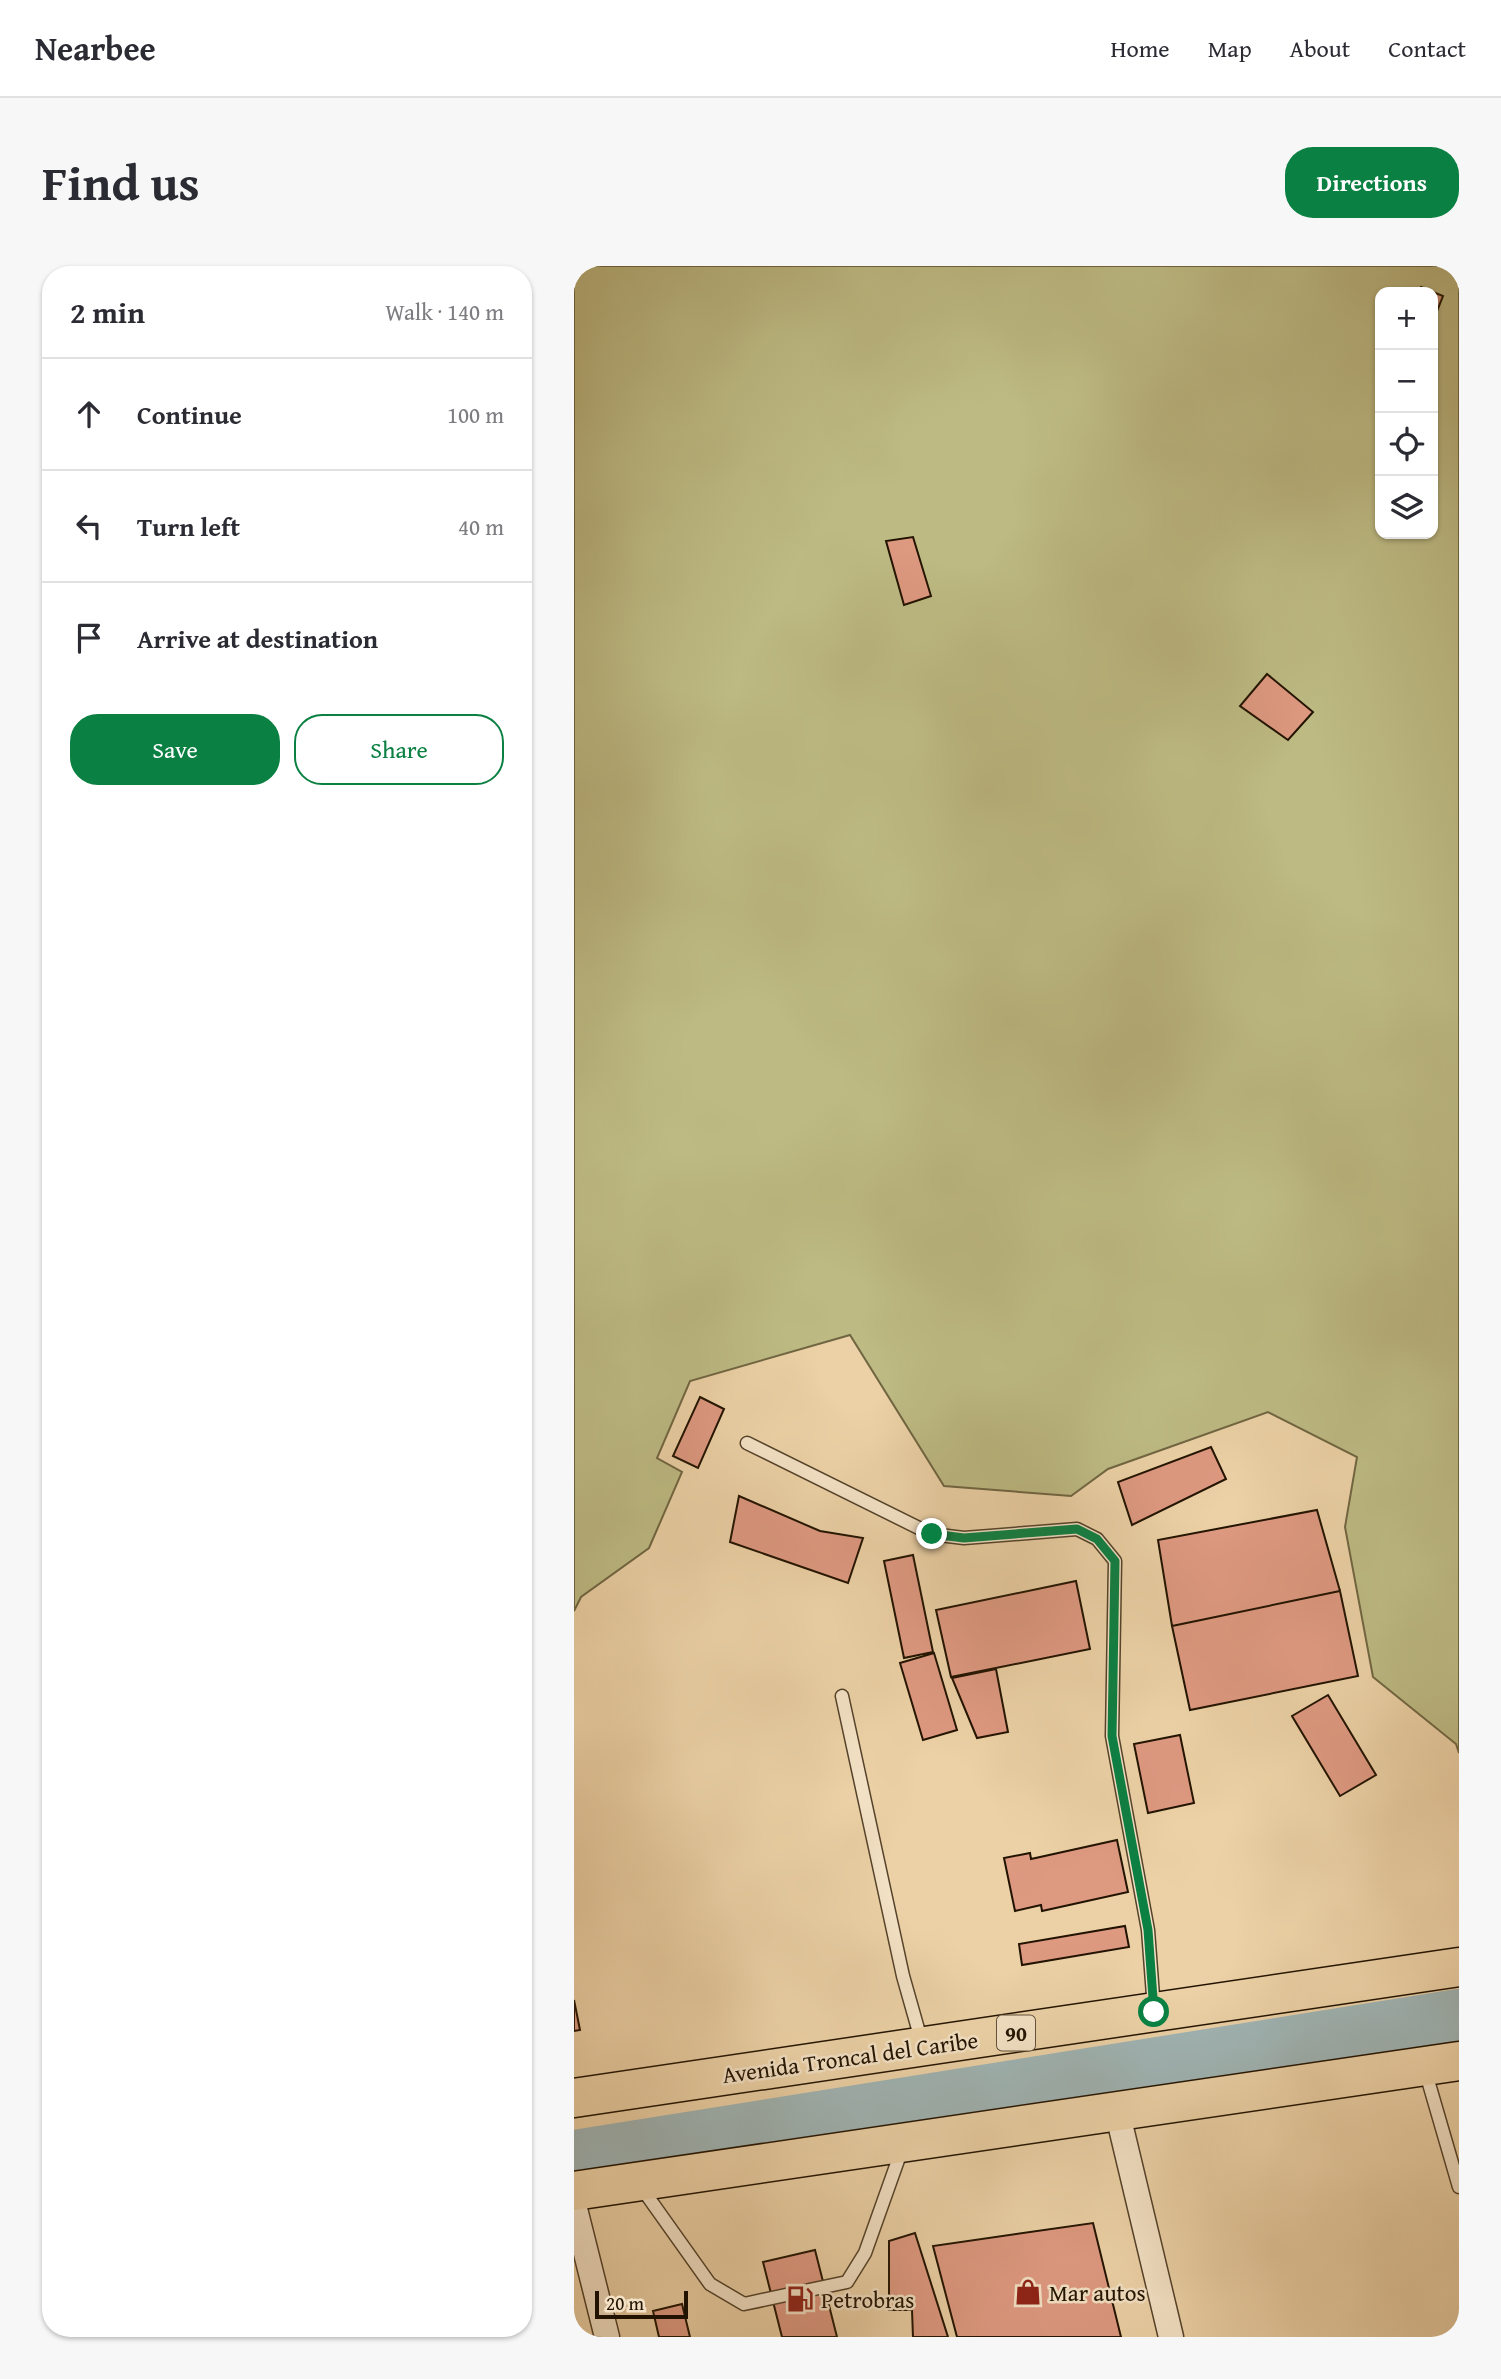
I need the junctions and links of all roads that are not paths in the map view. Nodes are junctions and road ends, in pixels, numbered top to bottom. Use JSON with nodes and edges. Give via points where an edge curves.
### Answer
{"nodes":[{"id":1,"x":747,"y":1443,"type":"dead end"},
{"id":2,"x":842,"y":1696,"type":"dead end"},
{"id":3,"x":1459,"y":1967,"type":"edge"},
{"id":4,"x":1154,"y":2012,"type":"junction"},
{"id":5,"x":923,"y":2046,"type":"junction"},
{"id":6,"x":1442,"y":2064,"type":"edge"},
{"id":7,"x":574,"y":2098,"type":"edge"},
{"id":8,"x":1117,"y":2111,"type":"junction"},
{"id":9,"x":905,"y":2142,"type":"junction"},
{"id":10,"x":636,"y":2181,"type":"junction"},
{"id":11,"x":1459,"y":2187,"type":"edge"},
{"id":12,"x":574,"y":2190,"type":"edge"},
{"id":13,"x":574,"y":2205,"type":"edge"},
{"id":14,"x":607,"y":2337,"type":"edge"},
{"id":15,"x":1171,"y":2337,"type":"edge"}],
"edges":[{"from":1,"to":4,"type":"lane","via":[[932,1534],[964,1538],[1077,1529],[1097,1539],[1115,1561],[1112,1736],[1148,1930]]},
{"from":2,"to":5,"type":"lane","via":[[903,1976]]},
{"from":3,"to":4,"type":"highway","name":"Avenida Troncal del Caribe","number":"90"},
{"from":4,"to":5,"type":"highway","name":"Avenida Troncal del Caribe","number":"90"},
{"from":5,"to":7,"type":"highway","name":"Avenida Troncal del Caribe","number":"90"},
{"from":6,"to":8,"type":"highway"},
{"from":6,"to":11,"type":"lane"},
{"from":8,"to":9,"type":"highway"},
{"from":8,"to":15,"type":"street"},
{"from":9,"to":10,"type":"highway"},
{"from":9,"to":10,"type":"lane","via":[[865,2253],[847,2282],[744,2304],[710,2284]]},
{"from":10,"to":12,"type":"highway"},
{"from":13,"to":14,"type":"street"}]}
